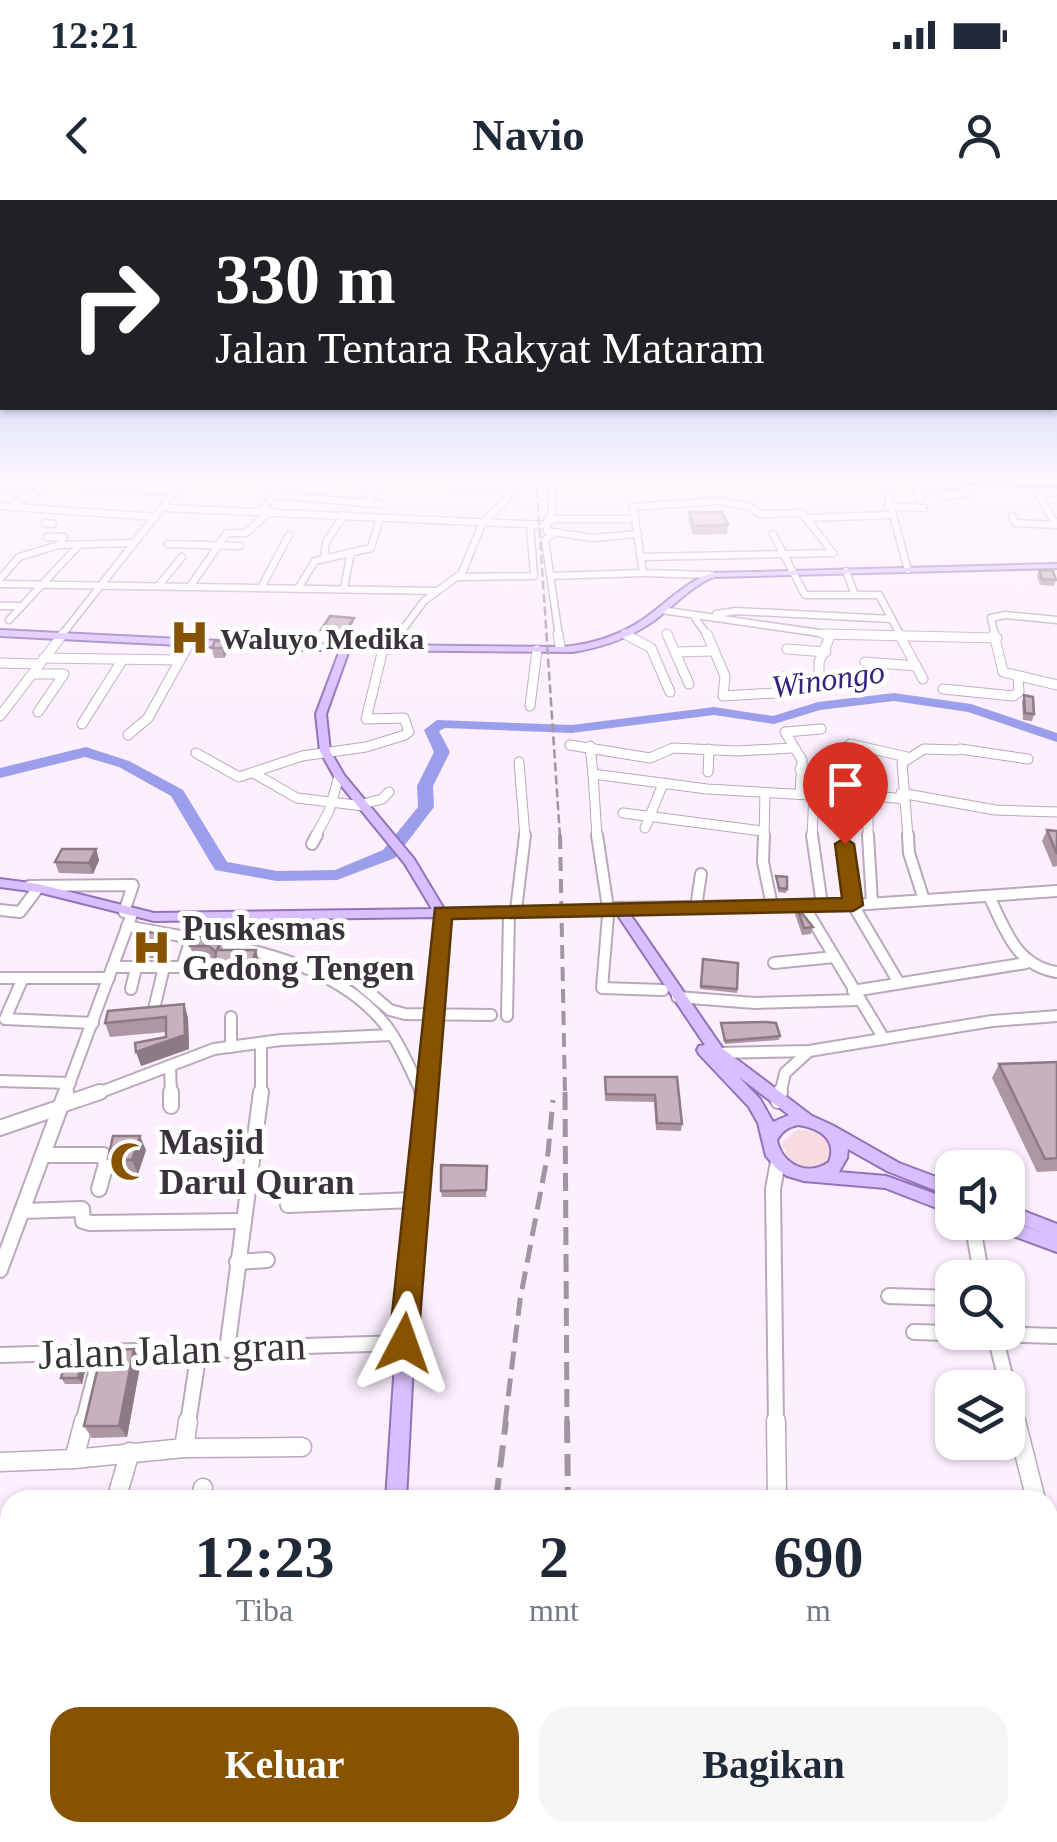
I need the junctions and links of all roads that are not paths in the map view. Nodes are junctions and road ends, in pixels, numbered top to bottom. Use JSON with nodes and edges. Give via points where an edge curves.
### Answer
{"nodes":[{"id":1,"x":30,"y":554,"type":"edge"},
{"id":2,"x":71,"y":554,"type":"edge"},
{"id":3,"x":125,"y":554,"type":"edge"},
{"id":4,"x":213,"y":554,"type":"edge"},
{"id":5,"x":279,"y":554,"type":"edge"},
{"id":6,"x":325,"y":554,"type":"edge"},
{"id":7,"x":344,"y":554,"type":"edge"},
{"id":8,"x":351,"y":554,"type":"edge"},
{"id":9,"x":469,"y":554,"type":"edge"},
{"id":10,"x":532,"y":554,"type":"edge"},
{"id":11,"x":548,"y":554,"type":"edge"},
{"id":12,"x":641,"y":554,"type":"edge"},
{"id":13,"x":783,"y":554,"type":"junction"},
{"id":14,"x":802,"y":554,"type":"edge"},
{"id":15,"x":903,"y":554,"type":"edge"},
{"id":16,"x":738,"y":556,"type":"junction"},
{"id":17,"x":182,"y":557,"type":"dead end"},
{"id":18,"x":324,"y":558,"type":"junction"},
{"id":19,"x":642,"y":558,"type":"junction"},
{"id":20,"x":1057,"y":566,"type":"edge"},
{"id":21,"x":908,"y":570,"type":"junction"},
{"id":22,"x":846,"y":571,"type":"junction"},
{"id":23,"x":745,"y":572,"type":"junction"},
{"id":24,"x":794,"y":572,"type":"junction"},
{"id":25,"x":643,"y":574,"type":"junction"},
{"id":26,"x":712,"y":575,"type":"junction"},
{"id":27,"x":551,"y":576,"type":"junction"},
{"id":28,"x":459,"y":577,"type":"junction"},
{"id":29,"x":0,"y":581,"type":"edge"},
{"id":30,"x":43,"y":585,"type":"junction"},
{"id":31,"x":102,"y":585,"type":"junction"},
{"id":32,"x":159,"y":585,"type":"junction"},
{"id":33,"x":191,"y":585,"type":"junction"},
{"id":34,"x":262,"y":586,"type":"junction"},
{"id":35,"x":299,"y":587,"type":"junction"},
{"id":36,"x":344,"y":588,"type":"junction"},
{"id":37,"x":436,"y":590,"type":"junction"},
{"id":38,"x":856,"y":594,"type":"junction"},
{"id":39,"x":841,"y":595,"type":"junction"},
{"id":40,"x":0,"y":606,"type":"edge"},
{"id":41,"x":22,"y":606,"type":"junction"},
{"id":42,"x":661,"y":610,"type":"junction"},
{"id":43,"x":800,"y":613,"type":"junction"},
{"id":44,"x":844,"y":615,"type":"junction"},
{"id":45,"x":696,"y":616,"type":"junction"},
{"id":46,"x":1056,"y":618,"type":"edge"},
{"id":47,"x":891,"y":619,"type":"junction"},
{"id":48,"x":9,"y":620,"type":"dead end"},
{"id":49,"x":730,"y":621,"type":"junction"},
{"id":50,"x":804,"y":630,"type":"junction"},
{"id":51,"x":730,"y":633,"type":"dead end"},
{"id":52,"x":0,"y":634,"type":"edge"},
{"id":53,"x":667,"y":634,"type":"dead end"},
{"id":54,"x":831,"y":634,"type":"junction"},
{"id":55,"x":623,"y":635,"type":"junction"},
{"id":56,"x":61,"y":636,"type":"junction"},
{"id":57,"x":854,"y":637,"type":"junction"},
{"id":58,"x":901,"y":637,"type":"junction"},
{"id":59,"x":997,"y":638,"type":"junction"},
{"id":60,"x":190,"y":642,"type":"junction"},
{"id":61,"x":605,"y":642,"type":"junction"},
{"id":62,"x":560,"y":646,"type":"junction"},
{"id":63,"x":346,"y":649,"type":"junction"},
{"id":64,"x":386,"y":649,"type":"junction"},
{"id":65,"x":444,"y":649,"type":"junction"},
{"id":66,"x":787,"y":649,"type":"dead end"},
{"id":67,"x":537,"y":650,"type":"junction"},
{"id":68,"x":712,"y":651,"type":"junction"},
{"id":69,"x":675,"y":652,"type":"junction"},
{"id":70,"x":826,"y":652,"type":"junction"},
{"id":71,"x":74,"y":659,"type":"junction"},
{"id":72,"x":123,"y":659,"type":"junction"},
{"id":73,"x":178,"y":660,"type":"junction"},
{"id":74,"x":42,"y":661,"type":"junction"},
{"id":75,"x":0,"y":663,"type":"edge"},
{"id":76,"x":916,"y":666,"type":"junction"},
{"id":77,"x":787,"y":670,"type":"dead end"},
{"id":78,"x":33,"y":674,"type":"junction"},
{"id":79,"x":64,"y":674,"type":"junction"},
{"id":80,"x":819,"y":678,"type":"junction"},
{"id":81,"x":1018,"y":678,"type":"junction"},
{"id":82,"x":923,"y":679,"type":"dead end"},
{"id":83,"x":689,"y":684,"type":"dead end"},
{"id":84,"x":1057,"y":684,"type":"edge"},
{"id":85,"x":943,"y":689,"type":"dead end"},
{"id":86,"x":670,"y":692,"type":"dead end"},
{"id":87,"x":530,"y":706,"type":"dead end"},
{"id":88,"x":38,"y":712,"type":"dead end"},
{"id":89,"x":0,"y":716,"type":"edge"},
{"id":90,"x":82,"y":724,"type":"dead end"},
{"id":91,"x":821,"y":729,"type":"dead end"},
{"id":92,"x":128,"y":735,"type":"dead end"},
{"id":93,"x":850,"y":744,"type":"dead end"},
{"id":94,"x":570,"y":745,"type":"dead end"},
{"id":95,"x":590,"y":746,"type":"junction"},
{"id":96,"x":792,"y":748,"type":"junction"},
{"id":97,"x":709,"y":749,"type":"junction"},
{"id":98,"x":326,"y":751,"type":"junction"},
{"id":99,"x":196,"y":753,"type":"dead end"},
{"id":100,"x":907,"y":756,"type":"junction"},
{"id":101,"x":1028,"y":759,"type":"dead end"},
{"id":102,"x":519,"y":762,"type":"dead end"},
{"id":103,"x":800,"y":769,"type":"junction"},
{"id":104,"x":708,"y":772,"type":"dead end"},
{"id":105,"x":255,"y":774,"type":"junction"},
{"id":106,"x":593,"y":774,"type":"junction"},
{"id":107,"x":339,"y":776,"type":"junction"},
{"id":108,"x":662,"y":784,"type":"junction"},
{"id":109,"x":522,"y":786,"type":"junction"},
{"id":110,"x":508,"y":787,"type":"dead end"},
{"id":111,"x":389,"y":792,"type":"dead end"},
{"id":112,"x":765,"y":794,"type":"junction"},
{"id":113,"x":800,"y":794,"type":"junction"},
{"id":114,"x":814,"y":794,"type":"junction"},
{"id":115,"x":866,"y":794,"type":"junction"},
{"id":116,"x":902,"y":796,"type":"junction"},
{"id":117,"x":329,"y":803,"type":"junction"},
{"id":118,"x":365,"y":807,"type":"junction"},
{"id":119,"x":623,"y":812,"type":"dead end"},
{"id":120,"x":1057,"y":812,"type":"edge"},
{"id":121,"x":646,"y":822,"type":"junction"},
{"id":122,"x":762,"y":831,"type":"junction"},
{"id":123,"x":312,"y":844,"type":"dead end"},
{"id":124,"x":845,"y":844,"type":"dead end"},
{"id":125,"x":409,"y":860,"type":"joint"},
{"id":126,"x":701,"y":874,"type":"dead end"},
{"id":127,"x":0,"y":883,"type":"edge"},
{"id":128,"x":34,"y":887,"type":"junction"},
{"id":129,"x":1057,"y":892,"type":"edge"},
{"id":130,"x":989,"y":896,"type":"junction"},
{"id":131,"x":924,"y":900,"type":"junction"},
{"id":132,"x":872,"y":903,"type":"junction"},
{"id":133,"x":822,"y":905,"type":"junction"},
{"id":134,"x":853,"y":905,"type":"junction"},
{"id":135,"x":772,"y":906,"type":"junction"},
{"id":136,"x":804,"y":906,"type":"junction"},
{"id":137,"x":696,"y":907,"type":"junction"},
{"id":138,"x":664,"y":908,"type":"junction"},
{"id":139,"x":0,"y":910,"type":"edge"},
{"id":140,"x":609,"y":911,"type":"junction"},
{"id":141,"x":513,"y":912,"type":"junction"},
{"id":142,"x":438,"y":915,"type":"junction"},
{"id":143,"x":128,"y":917,"type":"junction"},
{"id":144,"x":630,"y":921,"type":"junction"},
{"id":145,"x":190,"y":939,"type":"junction"},
{"id":146,"x":834,"y":957,"type":"junction"},
{"id":147,"x":1026,"y":963,"type":"junction"},
{"id":148,"x":774,"y":964,"type":"dead end"},
{"id":149,"x":164,"y":967,"type":"junction"},
{"id":150,"x":211,"y":967,"type":"edge"},
{"id":151,"x":136,"y":968,"type":"junction"},
{"id":152,"x":182,"y":968,"type":"junction"},
{"id":153,"x":111,"y":972,"type":"junction"},
{"id":154,"x":1057,"y":972,"type":"edge"},
{"id":155,"x":0,"y":978,"type":"edge"},
{"id":156,"x":23,"y":978,"type":"junction"},
{"id":157,"x":357,"y":982,"type":"dead end"},
{"id":158,"x":899,"y":983,"type":"junction"},
{"id":159,"x":131,"y":989,"type":"dead end"},
{"id":160,"x":670,"y":994,"type":"junction"},
{"id":161,"x":855,"y":996,"type":"junction"},
{"id":162,"x":154,"y":1009,"type":"edge"},
{"id":163,"x":434,"y":1012,"type":"junction"},
{"id":164,"x":490,"y":1016,"type":"dead end"},
{"id":165,"x":508,"y":1016,"type":"dead end"},
{"id":166,"x":1057,"y":1016,"type":"edge"},
{"id":167,"x":231,"y":1017,"type":"dead end"},
{"id":168,"x":92,"y":1023,"type":"junction"},
{"id":169,"x":392,"y":1035,"type":"junction"},
{"id":170,"x":884,"y":1039,"type":"junction"},
{"id":171,"x":261,"y":1043,"type":"junction"},
{"id":172,"x":231,"y":1047,"type":"junction"},
{"id":173,"x":808,"y":1050,"type":"junction"},
{"id":174,"x":718,"y":1053,"type":"junction"},
{"id":175,"x":170,"y":1066,"type":"junction"},
{"id":176,"x":0,"y":1080,"type":"edge"},
{"id":177,"x":70,"y":1083,"type":"junction"},
{"id":178,"x":426,"y":1100,"type":"junction"},
{"id":179,"x":778,"y":1100,"type":"junction"},
{"id":180,"x":61,"y":1106,"type":"junction"},
{"id":181,"x":171,"y":1106,"type":"dead end"},
{"id":182,"x":806,"y":1120,"type":"junction"},
{"id":183,"x":0,"y":1128,"type":"edge"},
{"id":184,"x":835,"y":1135,"type":"junction"},
{"id":185,"x":769,"y":1142,"type":"junction"},
{"id":186,"x":42,"y":1155,"type":"junction"},
{"id":187,"x":778,"y":1162,"type":"junction"},
{"id":188,"x":811,"y":1176,"type":"junction"},
{"id":189,"x":935,"y":1184,"type":"edge"},
{"id":190,"x":99,"y":1189,"type":"dead end"},
{"id":191,"x":414,"y":1200,"type":"junction"},
{"id":192,"x":935,"y":1201,"type":"edge"},
{"id":193,"x":288,"y":1205,"type":"dead end"},
{"id":194,"x":22,"y":1211,"type":"junction"},
{"id":195,"x":1025,"y":1219,"type":"edge"},
{"id":196,"x":241,"y":1221,"type":"junction"},
{"id":197,"x":1057,"y":1231,"type":"edge"},
{"id":198,"x":1025,"y":1233,"type":"edge"},
{"id":199,"x":1057,"y":1245,"type":"edge"},
{"id":200,"x":267,"y":1260,"type":"dead end"},
{"id":201,"x":237,"y":1262,"type":"junction"},
{"id":202,"x":0,"y":1270,"type":"edge"},
{"id":203,"x":888,"y":1296,"type":"dead end"},
{"id":204,"x":935,"y":1297,"type":"edge"},
{"id":205,"x":914,"y":1332,"type":"dead end"},
{"id":206,"x":935,"y":1333,"type":"edge"},
{"id":207,"x":1025,"y":1335,"type":"edge"},
{"id":208,"x":1057,"y":1336,"type":"edge"},
{"id":209,"x":404,"y":1343,"type":"junction"},
{"id":210,"x":227,"y":1350,"type":"junction"},
{"id":211,"x":998,"y":1350,"type":"edge"},
{"id":212,"x":199,"y":1351,"type":"junction"},
{"id":213,"x":100,"y":1353,"type":"junction"},
{"id":214,"x":0,"y":1355,"type":"edge"},
{"id":215,"x":302,"y":1447,"type":"dead end"},
{"id":216,"x":184,"y":1448,"type":"junction"},
{"id":217,"x":130,"y":1452,"type":"junction"},
{"id":218,"x":74,"y":1458,"type":"junction"},
{"id":219,"x":0,"y":1462,"type":"edge"},
{"id":220,"x":119,"y":1490,"type":"edge"},
{"id":221,"x":397,"y":1490,"type":"edge"},
{"id":222,"x":776,"y":1490,"type":"edge"},
{"id":223,"x":1033,"y":1490,"type":"edge"}],
"edges":[{"from":1,"to":29,"type":"street"},
{"from":2,"to":30,"type":"street"},
{"from":3,"to":31,"type":"street"},
{"from":4,"to":33,"type":"street"},
{"from":5,"to":34,"type":"street"},
{"from":6,"to":18,"type":"street"},
{"from":7,"to":18,"type":"street"},
{"from":8,"to":36,"type":"street"},
{"from":9,"to":28,"type":"street"},
{"from":10,"to":28,"type":"street","via":[[534,576]]},
{"from":11,"to":27,"type":"street"},
{"from":12,"to":19,"type":"street"},
{"from":13,"to":14,"type":"street"},
{"from":13,"to":16,"type":"street"},
{"from":13,"to":24,"type":"street"},
{"from":15,"to":21,"type":"street"},
{"from":16,"to":19,"type":"street"},
{"from":16,"to":23,"type":"street"},
{"from":17,"to":32,"type":"street"},
{"from":18,"to":35,"type":"street","via":[[312,563]]},
{"from":19,"to":25,"type":"street"},
{"from":20,"to":21,"type":"main road"},
{"from":21,"to":22,"type":"main road"},
{"from":22,"to":24,"type":"main road"},
{"from":22,"to":38,"type":"street"},
{"from":23,"to":24,"type":"main road"},
{"from":23,"to":26,"type":"main road"},
{"from":24,"to":39,"type":"street","via":[[806,595]]},
{"from":25,"to":26,"type":"street"},
{"from":25,"to":27,"type":"street"},
{"from":26,"to":42,"type":"main road"},
{"from":27,"to":62,"type":"street"},
{"from":28,"to":37,"type":"street"},
{"from":29,"to":30,"type":"street"},
{"from":30,"to":31,"type":"street"},
{"from":30,"to":41,"type":"street"},
{"from":31,"to":32,"type":"street"},
{"from":31,"to":56,"type":"street"},
{"from":32,"to":33,"type":"street"},
{"from":33,"to":34,"type":"street"},
{"from":34,"to":35,"type":"street"},
{"from":35,"to":36,"type":"street"},
{"from":36,"to":37,"type":"street"},
{"from":37,"to":64,"type":"street"},
{"from":38,"to":39,"type":"street"},
{"from":38,"to":47,"type":"street","via":[[875,594]]},
{"from":39,"to":44,"type":"street","via":[[836,600]]},
{"from":40,"to":41,"type":"street"},
{"from":41,"to":48,"type":"street"},
{"from":42,"to":45,"type":"street"},
{"from":42,"to":55,"type":"main road"},
{"from":43,"to":44,"type":"street"},
{"from":43,"to":45,"type":"street"},
{"from":43,"to":50,"type":"street"},
{"from":44,"to":47,"type":"street"},
{"from":44,"to":57,"type":"street"},
{"from":45,"to":49,"type":"street"},
{"from":45,"to":68,"type":"street"},
{"from":46,"to":59,"type":"street","via":[[992,616]]},
{"from":47,"to":58,"type":"street"},
{"from":49,"to":50,"type":"street"},
{"from":49,"to":51,"type":"street"},
{"from":50,"to":54,"type":"street"},
{"from":52,"to":56,"type":"main road"},
{"from":53,"to":69,"type":"street"},
{"from":54,"to":57,"type":"street"},
{"from":54,"to":70,"type":"street"},
{"from":55,"to":61,"type":"main road"},
{"from":55,"to":86,"type":"street","via":[[651,648]]},
{"from":56,"to":60,"type":"main road"},
{"from":56,"to":74,"type":"street"},
{"from":57,"to":58,"type":"street"},
{"from":57,"to":76,"type":"street","via":[[866,664]]},
{"from":58,"to":59,"type":"street"},
{"from":58,"to":76,"type":"street"},
{"from":59,"to":81,"type":"street","via":[[1003,672]]},
{"from":60,"to":63,"type":"main road"},
{"from":60,"to":73,"type":"street"},
{"from":61,"to":62,"type":"main road"},
{"from":61,"to":67,"type":"main road"},
{"from":62,"to":65,"type":"main road"},
{"from":63,"to":64,"type":"main road"},
{"from":63,"to":98,"type":"main road","via":[[321,714]]},
{"from":64,"to":65,"type":"main road"},
{"from":64,"to":98,"type":"street","via":[[366,719],[400,717],[408,732],[366,748]]},
{"from":65,"to":67,"type":"main road"},
{"from":66,"to":70,"type":"street"},
{"from":67,"to":87,"type":"street"},
{"from":68,"to":69,"type":"street"},
{"from":68,"to":80,"type":"street","via":[[725,676],[722,694],[776,692],[783,677]]},
{"from":69,"to":83,"type":"street"},
{"from":70,"to":80,"type":"street"},
{"from":71,"to":72,"type":"street"},
{"from":71,"to":74,"type":"street"},
{"from":71,"to":79,"type":"street"},
{"from":72,"to":73,"type":"street"},
{"from":72,"to":90,"type":"street"},
{"from":73,"to":92,"type":"street","via":[[148,718]]},
{"from":74,"to":75,"type":"street"},
{"from":74,"to":78,"type":"street"},
{"from":76,"to":82,"type":"street"},
{"from":77,"to":80,"type":"street"},
{"from":78,"to":79,"type":"street"},
{"from":78,"to":89,"type":"street"},
{"from":79,"to":88,"type":"street"},
{"from":81,"to":84,"type":"street"},
{"from":81,"to":85,"type":"street","via":[[1013,696]]},
{"from":91,"to":96,"type":"street","via":[[786,730]]},
{"from":93,"to":100,"type":"street"},
{"from":94,"to":95,"type":"street"},
{"from":95,"to":97,"type":"street","via":[[650,758],[674,748]]},
{"from":95,"to":106,"type":"street"},
{"from":96,"to":97,"type":"street"},
{"from":96,"to":103,"type":"street","via":[[802,760]]},
{"from":97,"to":104,"type":"street"},
{"from":98,"to":105,"type":"street"},
{"from":98,"to":107,"type":"main road"},
{"from":99,"to":105,"type":"street","via":[[233,776]]},
{"from":100,"to":101,"type":"street","via":[[927,749]]},
{"from":100,"to":116,"type":"street"},
{"from":102,"to":109,"type":"street"},
{"from":103,"to":113,"type":"street"},
{"from":103,"to":115,"type":"street","via":[[866,772]]},
{"from":105,"to":117,"type":"street","via":[[292,796]]},
{"from":106,"to":108,"type":"street"},
{"from":106,"to":140,"type":"street"},
{"from":107,"to":117,"type":"street"},
{"from":107,"to":118,"type":"main road"},
{"from":108,"to":112,"type":"street"},
{"from":108,"to":121,"type":"street"},
{"from":109,"to":110,"type":"street"},
{"from":109,"to":141,"type":"street","via":[[525,876]]},
{"from":111,"to":118,"type":"street"},
{"from":112,"to":113,"type":"street"},
{"from":112,"to":122,"type":"street"},
{"from":113,"to":114,"type":"street"},
{"from":114,"to":115,"type":"street"},
{"from":114,"to":133,"type":"street","via":[[812,847]]},
{"from":115,"to":116,"type":"street"},
{"from":115,"to":132,"type":"street"},
{"from":116,"to":120,"type":"street"},
{"from":116,"to":131,"type":"street","via":[[910,858]]},
{"from":117,"to":118,"type":"street"},
{"from":117,"to":123,"type":"street"},
{"from":118,"to":125,"type":"main road"},
{"from":119,"to":121,"type":"street"},
{"from":121,"to":122,"type":"street"},
{"from":122,"to":135,"type":"street"},
{"from":124,"to":134,"type":"street"},
{"from":125,"to":142,"type":"main road"},
{"from":126,"to":137,"type":"street"},
{"from":127,"to":128,"type":"main road"},
{"from":128,"to":139,"type":"street","via":[[20,912]]},
{"from":128,"to":143,"type":"main road"},
{"from":128,"to":143,"type":"street","via":[[135,886]]},
{"from":129,"to":130,"type":"street"},
{"from":130,"to":131,"type":"street"},
{"from":130,"to":147,"type":"street"},
{"from":131,"to":132,"type":"street"},
{"from":132,"to":134,"type":"street"},
{"from":133,"to":134,"type":"street"},
{"from":133,"to":136,"type":"street"},
{"from":134,"to":158,"type":"street"},
{"from":135,"to":136,"type":"street"},
{"from":135,"to":137,"type":"street"},
{"from":136,"to":146,"type":"street"},
{"from":137,"to":138,"type":"street"},
{"from":138,"to":140,"type":"street"},
{"from":138,"to":144,"type":"street"},
{"from":140,"to":141,"type":"main road"},
{"from":140,"to":144,"type":"main road","via":[[621,910]]},
{"from":140,"to":160,"type":"main road"},
{"from":140,"to":160,"type":"street","via":[[602,988]]},
{"from":141,"to":142,"type":"main road"},
{"from":141,"to":165,"type":"street"},
{"from":142,"to":143,"type":"main road"},
{"from":142,"to":163,"type":"main road"},
{"from":143,"to":145,"type":"street"},
{"from":143,"to":153,"type":"street"},
{"from":144,"to":160,"type":"main road"},
{"from":145,"to":152,"type":"street"},
{"from":145,"to":169,"type":"street","via":[[310,971],[376,1015]]},
{"from":146,"to":148,"type":"street"},
{"from":146,"to":161,"type":"street"},
{"from":147,"to":154,"type":"street"},
{"from":147,"to":158,"type":"street"},
{"from":149,"to":151,"type":"street"},
{"from":149,"to":152,"type":"street"},
{"from":149,"to":162,"type":"street"},
{"from":150,"to":152,"type":"street"},
{"from":151,"to":153,"type":"street"},
{"from":151,"to":159,"type":"street"},
{"from":153,"to":156,"type":"street"},
{"from":153,"to":168,"type":"street"},
{"from":155,"to":156,"type":"street"},
{"from":156,"to":168,"type":"street","via":[[5,1020]]},
{"from":157,"to":163,"type":"street","via":[[390,1010]]},
{"from":158,"to":161,"type":"street"},
{"from":160,"to":161,"type":"street","via":[[756,1003]]},
{"from":160,"to":174,"type":"main road"},
{"from":160,"to":185,"type":"main road","via":[[701,1046],[758,1108]]},
{"from":161,"to":170,"type":"street"},
{"from":163,"to":164,"type":"street"},
{"from":163,"to":178,"type":"main road"},
{"from":166,"to":170,"type":"street"},
{"from":167,"to":172,"type":"street"},
{"from":168,"to":177,"type":"street"},
{"from":169,"to":171,"type":"street"},
{"from":169,"to":178,"type":"street"},
{"from":170,"to":173,"type":"street"},
{"from":171,"to":172,"type":"street"},
{"from":171,"to":196,"type":"street","via":[[263,1077]]},
{"from":172,"to":175,"type":"street"},
{"from":173,"to":174,"type":"street"},
{"from":173,"to":179,"type":"street","via":[[785,1074]]},
{"from":174,"to":179,"type":"main road"},
{"from":175,"to":180,"type":"street"},
{"from":175,"to":181,"type":"street"},
{"from":176,"to":177,"type":"street"},
{"from":177,"to":180,"type":"street"},
{"from":178,"to":191,"type":"main road"},
{"from":179,"to":182,"type":"main road"},
{"from":180,"to":183,"type":"street"},
{"from":180,"to":186,"type":"street"},
{"from":182,"to":184,"type":"main road"},
{"from":182,"to":185,"type":"main road","via":[[785,1122]]},
{"from":184,"to":188,"type":"main road","via":[[840,1163]]},
{"from":184,"to":189,"type":"main road"},
{"from":185,"to":187,"type":"main road"},
{"from":186,"to":190,"type":"street","via":[[103,1155]]},
{"from":186,"to":194,"type":"street"},
{"from":187,"to":188,"type":"main road"},
{"from":187,"to":222,"type":"street"},
{"from":188,"to":192,"type":"main road","via":[[886,1182]]},
{"from":191,"to":193,"type":"street"},
{"from":191,"to":209,"type":"main road"},
{"from":194,"to":196,"type":"street","via":[[82,1209],[82,1220],[90,1222]]},
{"from":194,"to":202,"type":"street"},
{"from":195,"to":197,"type":"main road"},
{"from":196,"to":201,"type":"street"},
{"from":198,"to":199,"type":"main road"},
{"from":200,"to":201,"type":"street"},
{"from":201,"to":210,"type":"street"},
{"from":203,"to":204,"type":"street"},
{"from":205,"to":206,"type":"street"},
{"from":207,"to":208,"type":"street"},
{"from":209,"to":210,"type":"street","name":"Jalan Jalan gran"},
{"from":209,"to":221,"type":"main road"},
{"from":210,"to":212,"type":"street","name":"Jalan Jalan gran"},
{"from":211,"to":223,"type":"street"},
{"from":212,"to":213,"type":"street","name":"Jalan Jalan gran"},
{"from":212,"to":216,"type":"street"},
{"from":213,"to":214,"type":"street","name":"Jalan Jalan gran"},
{"from":213,"to":218,"type":"street"},
{"from":215,"to":216,"type":"street"},
{"from":216,"to":217,"type":"street"},
{"from":217,"to":218,"type":"street"},
{"from":217,"to":220,"type":"street"},
{"from":218,"to":219,"type":"street"}]}
